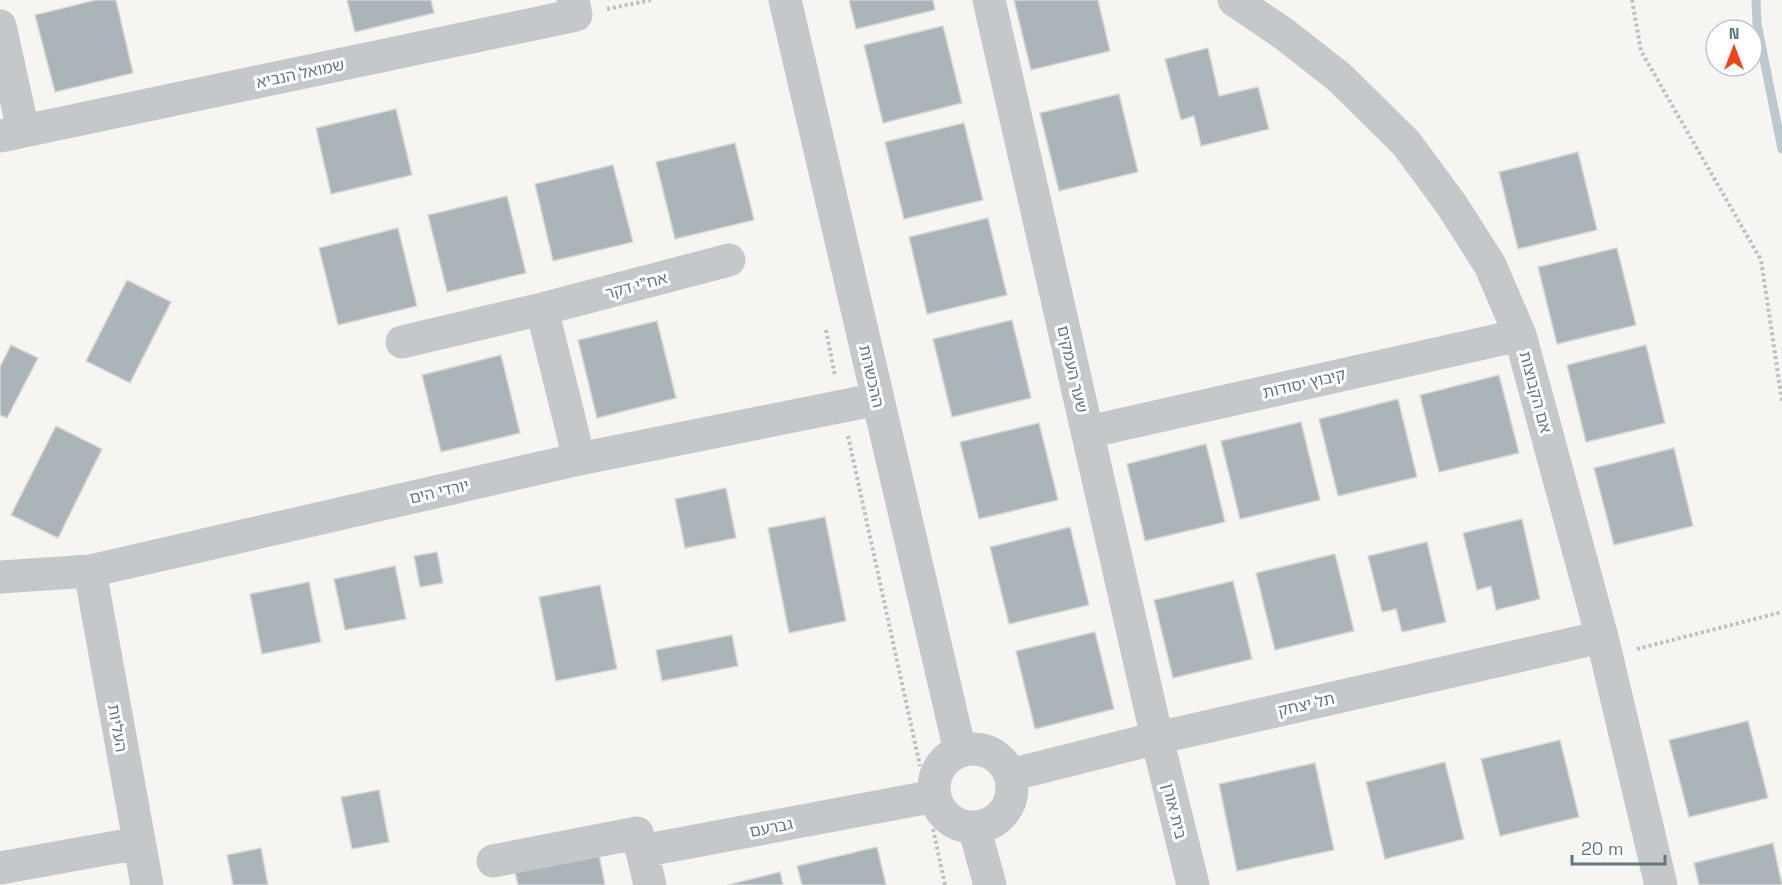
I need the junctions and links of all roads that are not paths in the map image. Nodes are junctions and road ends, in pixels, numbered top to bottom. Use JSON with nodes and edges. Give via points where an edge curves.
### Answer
{"nodes":[{"id":1,"x":785,"y":0,"type":"edge"},
{"id":2,"x":989,"y":0,"type":"edge"},
{"id":3,"x":1234,"y":0,"type":"edge"},
{"id":4,"x":575,"y":8,"type":"edge"},
{"id":5,"x":0,"y":26,"type":"edge"},
{"id":6,"x":12,"y":133,"type":"edge"},
{"id":7,"x":729,"y":260,"type":"dead end"},
{"id":8,"x":542,"y":309,"type":"junction"},
{"id":9,"x":1520,"y":335,"type":"junction"},
{"id":10,"x":402,"y":342,"type":"dead end"},
{"id":11,"x":878,"y":399,"type":"junction"},
{"id":12,"x":1088,"y":432,"type":"junction"},
{"id":13,"x":579,"y":459,"type":"junction"},
{"id":14,"x":90,"y":572,"type":"junction"},
{"id":15,"x":0,"y":577,"type":"edge"},
{"id":16,"x":1605,"y":647,"type":"junction"},
{"id":17,"x":1157,"y":738,"type":"junction"},
{"id":18,"x":960,"y":751,"type":"junction"},
{"id":19,"x":1010,"y":776,"type":"junction"},
{"id":20,"x":935,"y":796,"type":"junction"},
{"id":21,"x":974,"y":827,"type":"junction"},
{"id":22,"x":139,"y":843,"type":"junction"},
{"id":23,"x":642,"y":851,"type":"junction"},
{"id":24,"x":493,"y":861,"type":"dead end"},
{"id":25,"x":0,"y":868,"type":"edge"},
{"id":26,"x":147,"y":885,"type":"edge"},
{"id":27,"x":650,"y":885,"type":"edge"},
{"id":28,"x":990,"y":885,"type":"edge"},
{"id":29,"x":1193,"y":885,"type":"edge"},
{"id":30,"x":1661,"y":885,"type":"edge"}],
"edges":[{"from":1,"to":11,"type":"street","name":"ההכשרות"},
{"from":2,"to":12,"type":"street","name":"שער העמקים"},
{"from":3,"to":9,"type":"street","name":"אם הקבוצות","via":[[1339,78],[1406,142],[1490,265]]},
{"from":4,"to":6,"type":"street","name":"שמואל הנביא"},
{"from":5,"to":6,"type":"street"},
{"from":7,"to":8,"type":"street","name":"אח\"י דקר"},
{"from":8,"to":10,"type":"street","name":"אח\"י דקר"},
{"from":8,"to":13,"type":"street"},
{"from":9,"to":12,"type":"street","name":"קיבוץ יסודות"},
{"from":9,"to":16,"type":"street","name":"אם הקבוצות"},
{"from":11,"to":13,"type":"street","name":"יורדי הים"},
{"from":11,"to":18,"type":"street","name":"ההכשרות"},
{"from":12,"to":17,"type":"street","name":"שער העמקים"},
{"from":13,"to":14,"type":"street","name":"יורדי הים"},
{"from":14,"to":15,"type":"street","name":"יורדי הים"},
{"from":14,"to":22,"type":"street","name":"העליות"},
{"from":16,"to":17,"type":"street","name":"תל יצחק"},
{"from":16,"to":30,"type":"street","name":"אם הקבוצות"},
{"from":17,"to":19,"type":"street","name":"תל יצחק"},
{"from":17,"to":29,"type":"street","name":"בית אורן"},
{"from":18,"to":19,"type":"street","via":[[978,749],[994,755]]},
{"from":18,"to":20,"type":"street","via":[[940,768]]},
{"from":19,"to":21,"type":"street","via":[[1012,791],[1002,813],[989,823]]},
{"from":20,"to":21,"type":"street","via":[[945,815],[954,822]]},
{"from":20,"to":23,"type":"street","name":"גברעם"},
{"from":21,"to":28,"type":"street"},
{"from":22,"to":25,"type":"street"},
{"from":22,"to":26,"type":"street","name":"העליות"},
{"from":23,"to":24,"type":"street","via":[[638,833]]},
{"from":23,"to":27,"type":"street"}]}
